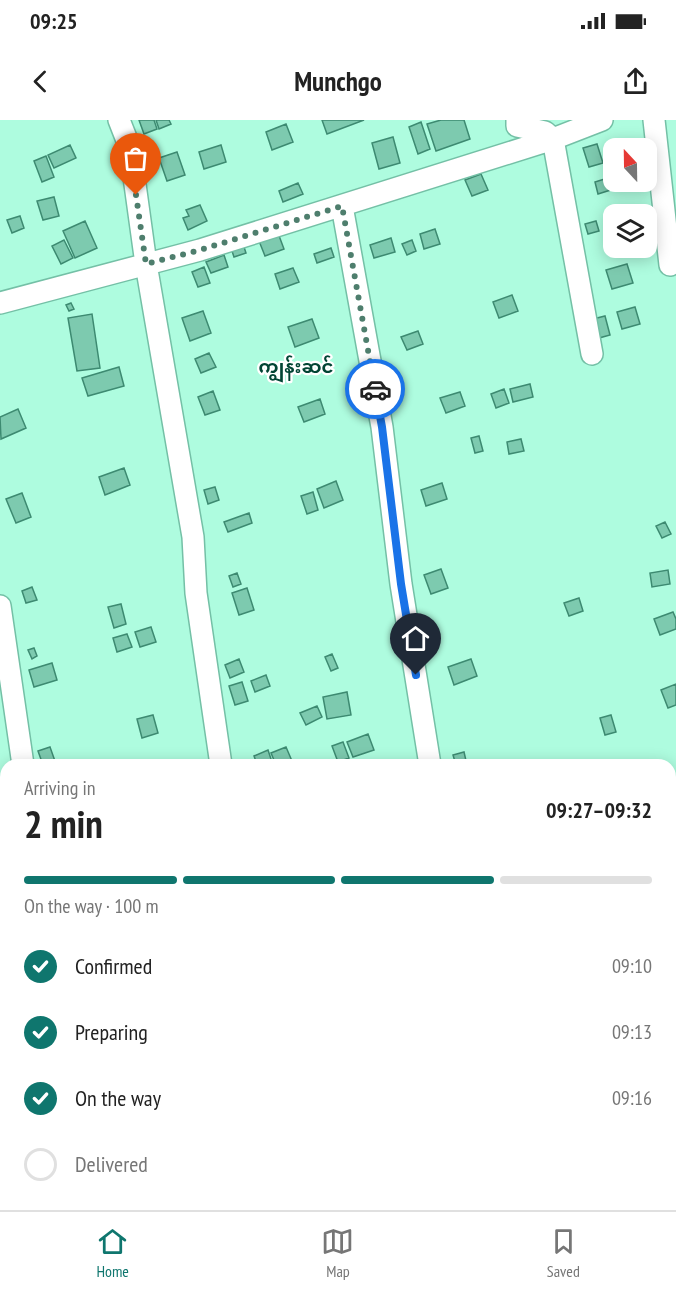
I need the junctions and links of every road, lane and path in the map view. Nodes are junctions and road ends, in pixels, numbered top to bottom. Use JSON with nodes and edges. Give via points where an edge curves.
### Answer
{"nodes":[{"id":1,"x":120,"y":120,"type":"edge"},
{"id":2,"x":517,"y":120,"type":"edge"},
{"id":3,"x":602,"y":120,"type":"edge"},
{"id":4,"x":654,"y":120,"type":"edge"},
{"id":5,"x":553,"y":139,"type":"junction"},
{"id":6,"x":342,"y":206,"type":"junction"},
{"id":7,"x":146,"y":264,"type":"junction"},
{"id":8,"x":670,"y":265,"type":"dead end"},
{"id":9,"x":0,"y":303,"type":"edge"},
{"id":10,"x":592,"y":354,"type":"dead end"},
{"id":11,"x":0,"y":606,"type":"edge"},
{"id":12,"x":21,"y":759,"type":"edge"},
{"id":13,"x":220,"y":759,"type":"edge"},
{"id":14,"x":429,"y":759,"type":"edge"}],
"edges":[{"from":1,"to":7,"type":"street","via":[[130,148]]},
{"from":2,"to":5,"type":"street","via":[[517,126],[545,132]]},
{"from":3,"to":5,"type":"street"},
{"from":4,"to":8,"type":"street"},
{"from":5,"to":6,"type":"street"},
{"from":5,"to":10,"type":"street"},
{"from":6,"to":7,"type":"street"},
{"from":6,"to":14,"type":"street","via":[[382,427],[401,584]]},
{"from":7,"to":9,"type":"street"},
{"from":7,"to":13,"type":"street","via":[[193,537],[196,593]]},
{"from":11,"to":12,"type":"street"}]}
